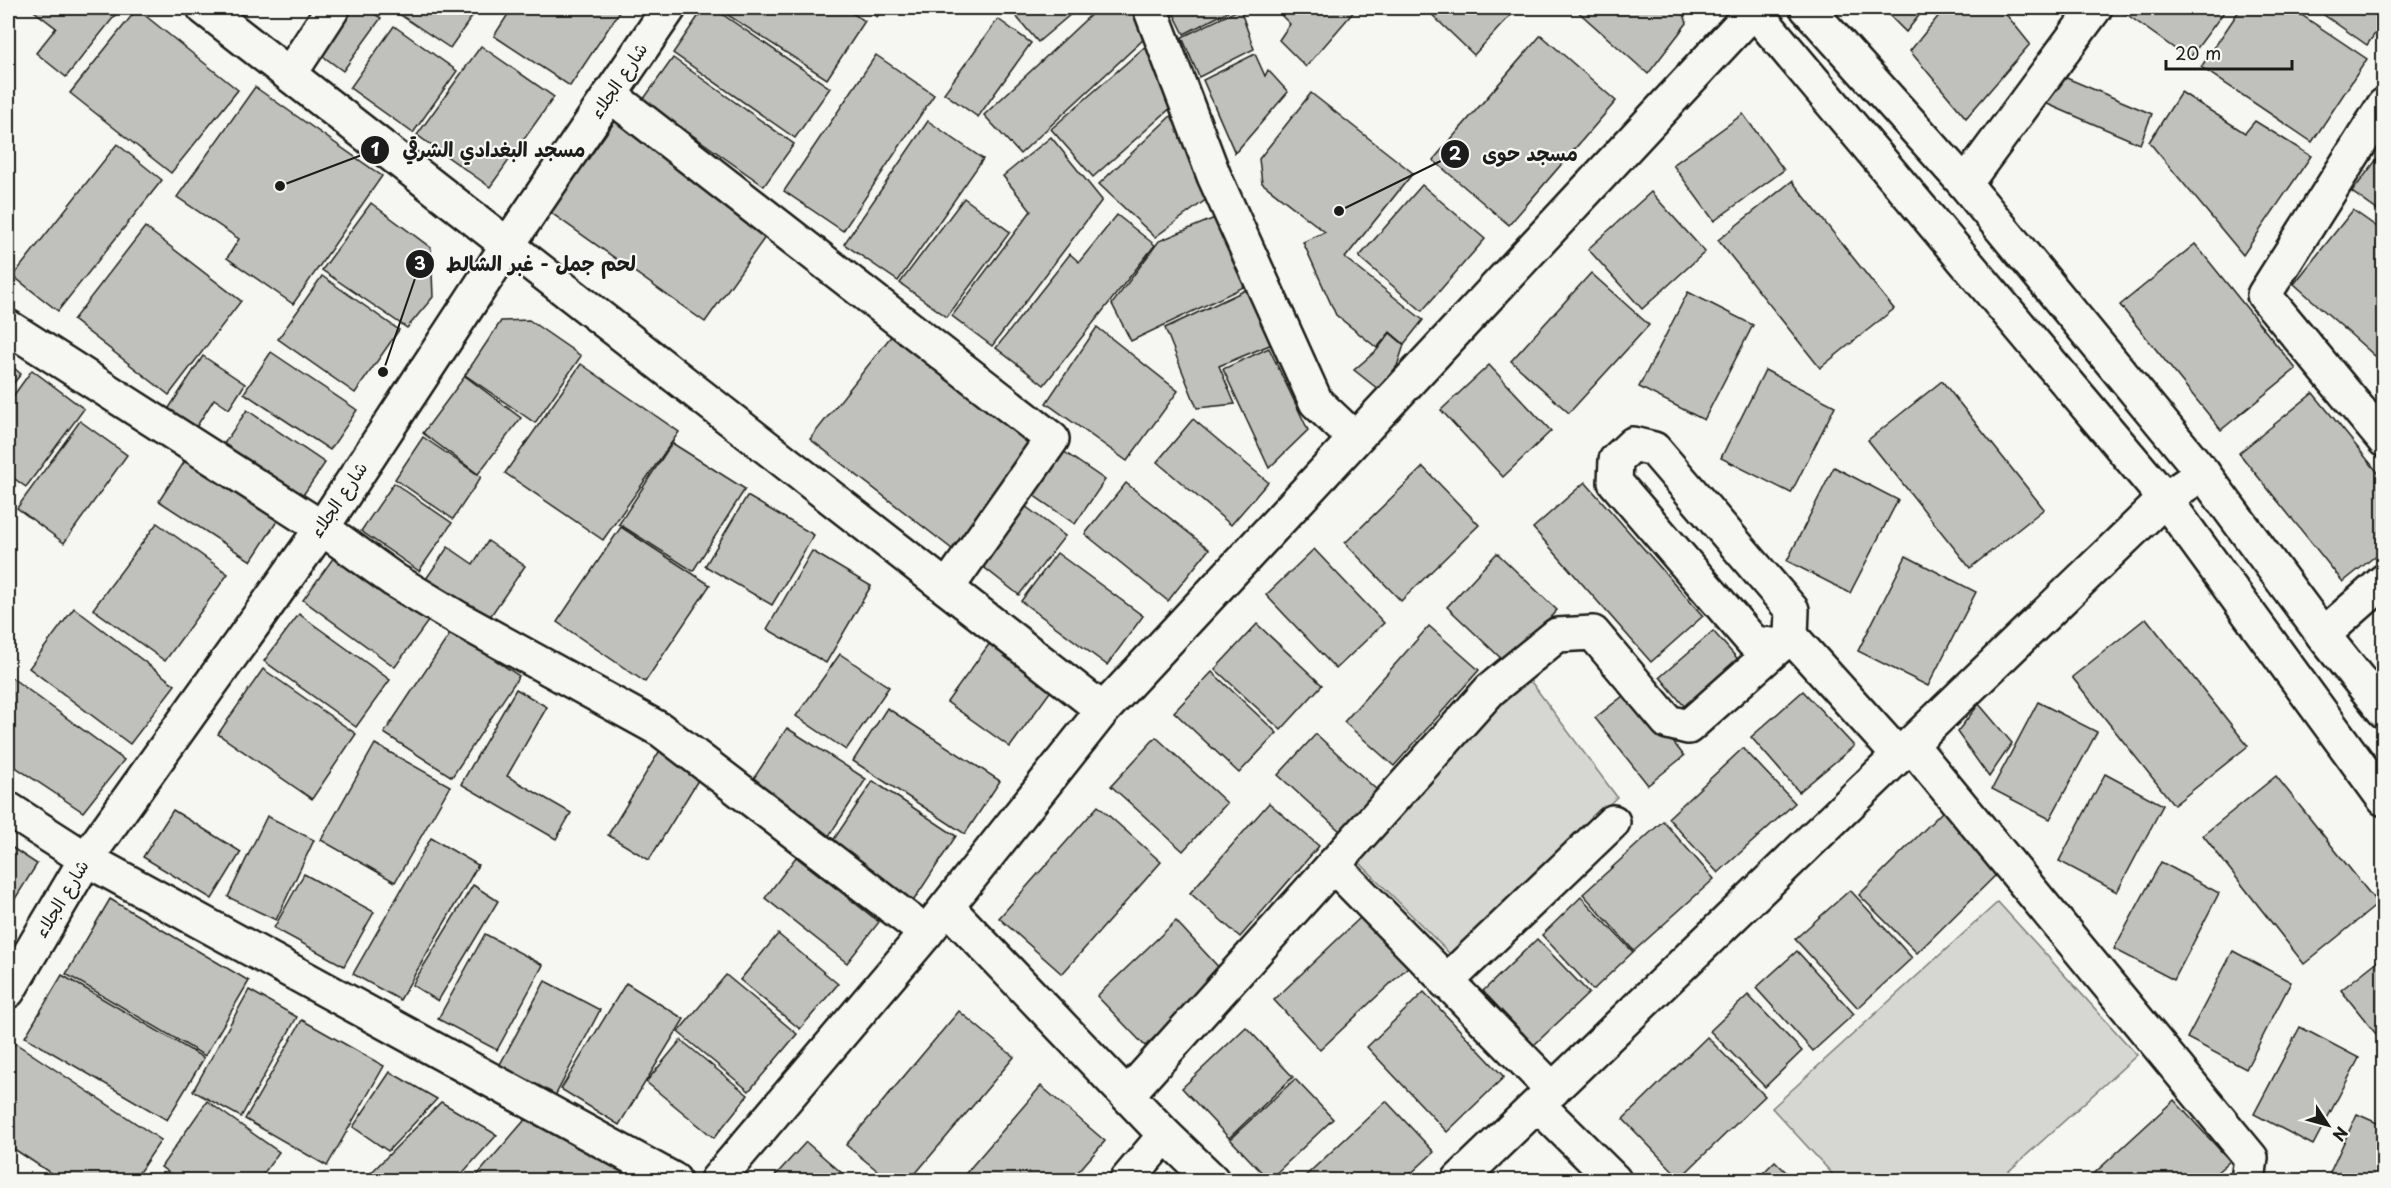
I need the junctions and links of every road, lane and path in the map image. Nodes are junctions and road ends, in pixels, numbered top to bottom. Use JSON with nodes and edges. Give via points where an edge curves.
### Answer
{"nodes":[{"id":1,"x":204,"y":8,"type":"edge"},
{"id":2,"x":333,"y":8,"type":"edge"},
{"id":3,"x":669,"y":8,"type":"edge"},
{"id":4,"x":1150,"y":8,"type":"edge"},
{"id":5,"x":1754,"y":8,"type":"edge"},
{"id":6,"x":1807,"y":8,"type":"edge"},
{"id":7,"x":2095,"y":8,"type":"edge"},
{"id":8,"x":290,"y":74,"type":"junction"},
{"id":9,"x":610,"y":95,"type":"junction"},
{"id":10,"x":2384,"y":105,"type":"edge"},
{"id":11,"x":1965,"y":184,"type":"junction"},
{"id":12,"x":507,"y":246,"type":"junction"},
{"id":13,"x":8,"y":327,"type":"edge"},
{"id":14,"x":1354,"y":438,"type":"junction"},
{"id":15,"x":2384,"y":440,"type":"edge"},
{"id":16,"x":2203,"y":473,"type":"junction"},
{"id":17,"x":2165,"y":499,"type":"junction"},
{"id":18,"x":322,"y":528,"type":"junction"},
{"id":19,"x":2384,"y":581,"type":"edge"},
{"id":20,"x":947,"y":588,"type":"junction"},
{"id":21,"x":2323,"y":635,"type":"junction"},
{"id":22,"x":1785,"y":641,"type":"junction"},
{"id":23,"x":1103,"y":710,"type":"junction"},
{"id":24,"x":2384,"y":711,"type":"edge"},
{"id":25,"x":1905,"y":750,"type":"junction"},
{"id":26,"x":2384,"y":799,"type":"edge"},
{"id":27,"x":8,"y":809,"type":"edge"},
{"id":28,"x":1613,"y":822,"type":"dead end"},
{"id":29,"x":86,"y":859,"type":"junction"},
{"id":30,"x":1333,"y":865,"type":"junction"},
{"id":31,"x":947,"y":908,"type":"junction"},
{"id":32,"x":926,"y":933,"type":"junction"},
{"id":33,"x":1446,"y":982,"type":"junction"},
{"id":34,"x":8,"y":991,"type":"edge"},
{"id":35,"x":1127,"y":1095,"type":"junction"},
{"id":36,"x":1545,"y":1098,"type":"junction"},
{"id":37,"x":1165,"y":1135,"type":"junction"},
{"id":38,"x":674,"y":1180,"type":"edge"},
{"id":39,"x":717,"y":1180,"type":"edge"},
{"id":40,"x":1127,"y":1180,"type":"edge"},
{"id":41,"x":1212,"y":1180,"type":"edge"},
{"id":42,"x":1459,"y":1180,"type":"edge"},
{"id":43,"x":1614,"y":1180,"type":"edge"},
{"id":44,"x":2248,"y":1180,"type":"edge"}],
"edges":[{"from":1,"to":8,"type":"street"},
{"from":2,"to":8,"type":"street"},
{"from":3,"to":9,"type":"street","name":"شارع الجلاء"},
{"from":4,"to":14,"type":"street","via":[[1214,176],[1316,402]]},
{"from":5,"to":14,"type":"street"},
{"from":5,"to":17,"type":"street"},
{"from":6,"to":11,"type":"street"},
{"from":7,"to":11,"type":"street"},
{"from":8,"to":12,"type":"street"},
{"from":9,"to":12,"type":"street","name":"شارع الجلاء"},
{"from":9,"to":20,"type":"street","via":[[1052,439]]},
{"from":10,"to":15,"type":"street","via":[[2264,295]]},
{"from":11,"to":16,"type":"street"},
{"from":12,"to":18,"type":"street","name":"شارع الجلاء"},
{"from":12,"to":20,"type":"street"},
{"from":13,"to":18,"type":"street"},
{"from":14,"to":23,"type":"street"},
{"from":16,"to":17,"type":"street"},
{"from":16,"to":21,"type":"street"},
{"from":17,"to":25,"type":"street"},
{"from":17,"to":26,"type":"street"},
{"from":18,"to":29,"type":"street","name":"شارع الجلاء"},
{"from":18,"to":32,"type":"street","via":[[393,580],[661,730]]},
{"from":19,"to":21,"type":"street"},
{"from":20,"to":23,"type":"street"},
{"from":21,"to":24,"type":"street"},
{"from":22,"to":22,"type":"street","via":[[1792,610],[1654,449],[1633,444],[1616,460],[1615,482],[1754,643]]},
{"from":22,"to":25,"type":"street"},
{"from":22,"to":30,"type":"street","via":[[1688,727],[1668,722],[1593,633],[1557,635],[1490,690]]},
{"from":23,"to":31,"type":"street"},
{"from":25,"to":36,"type":"street"},
{"from":25,"to":44,"type":"street","via":[[2251,1158]]},
{"from":27,"to":29,"type":"street"},
{"from":28,"to":33,"type":"street"},
{"from":29,"to":34,"type":"street","name":"شارع الجلاء"},
{"from":29,"to":38,"type":"street"},
{"from":30,"to":33,"type":"street"},
{"from":30,"to":35,"type":"street"},
{"from":31,"to":32,"type":"street"},
{"from":31,"to":35,"type":"street"},
{"from":32,"to":39,"type":"street"},
{"from":33,"to":36,"type":"street"},
{"from":35,"to":37,"type":"street"},
{"from":36,"to":42,"type":"street"},
{"from":36,"to":43,"type":"street"},
{"from":37,"to":40,"type":"street"},
{"from":37,"to":41,"type":"street"}]}
